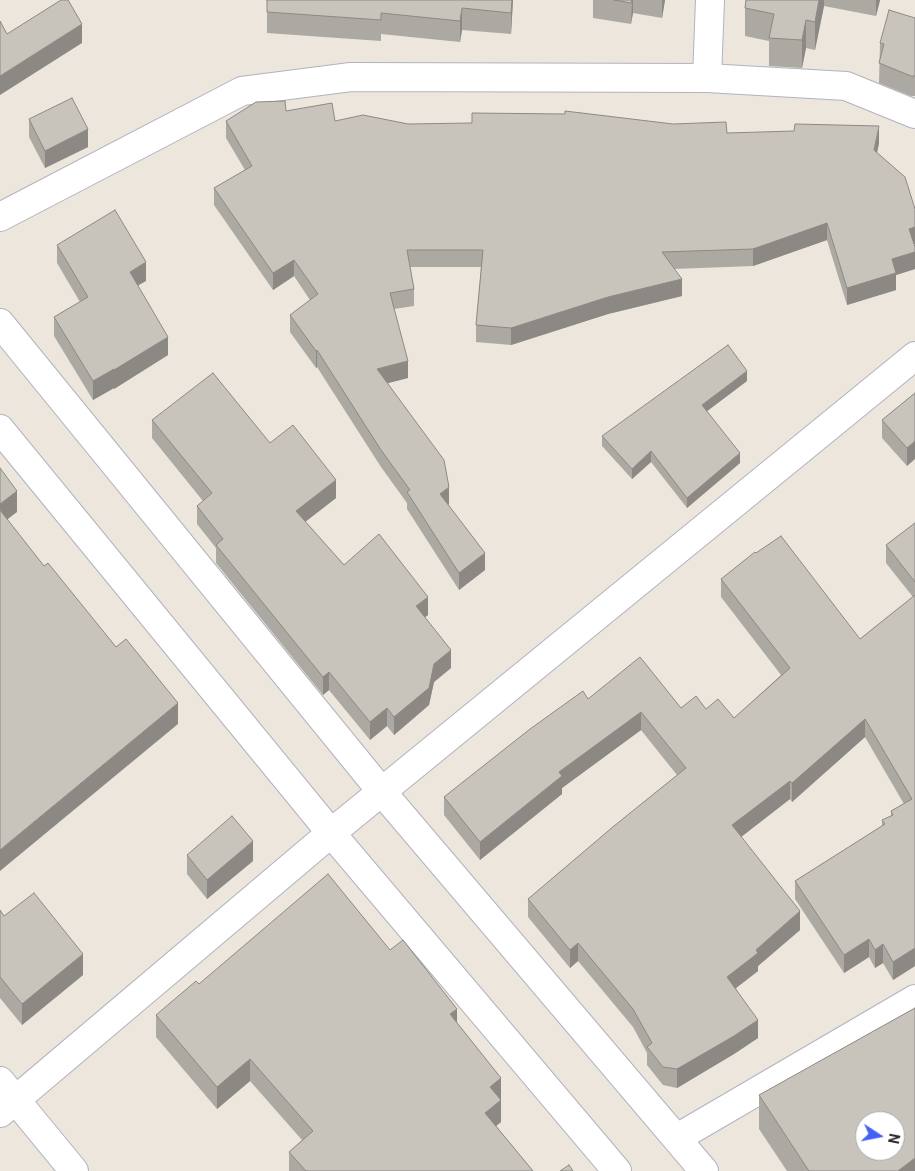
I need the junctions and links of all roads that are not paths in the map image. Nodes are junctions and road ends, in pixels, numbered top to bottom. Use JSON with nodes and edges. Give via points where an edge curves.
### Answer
{"nodes":[{"id":1,"x":710,"y":0,"type":"edge"},
{"id":2,"x":707,"y":78,"type":"junction"},
{"id":3,"x":915,"y":114,"type":"edge"},
{"id":4,"x":0,"y":217,"type":"edge"},
{"id":5,"x":0,"y":323,"type":"edge"},
{"id":6,"x":915,"y":356,"type":"edge"},
{"id":7,"x":0,"y":429,"type":"edge"},
{"id":8,"x":382,"y":792,"type":"junction"},
{"id":9,"x":331,"y":833,"type":"junction"},
{"id":10,"x":915,"y":999,"type":"edge"},
{"id":11,"x":5,"y":1098,"type":"edge"},
{"id":12,"x":677,"y":1138,"type":"junction"},
{"id":13,"x":74,"y":1171,"type":"edge"},
{"id":14,"x":617,"y":1171,"type":"edge"},
{"id":15,"x":704,"y":1171,"type":"edge"}],
"edges":[{"from":1,"to":2,"type":"street"},
{"from":2,"to":3,"type":"street","via":[[846,86]]},
{"from":2,"to":4,"type":"street","via":[[351,77],[242,90]]},
{"from":5,"to":8,"type":"street"},
{"from":6,"to":8,"type":"street"},
{"from":7,"to":9,"type":"street"},
{"from":8,"to":9,"type":"street"},
{"from":8,"to":12,"type":"street"},
{"from":9,"to":11,"type":"street"},
{"from":9,"to":14,"type":"street"},
{"from":10,"to":12,"type":"street"},
{"from":11,"to":13,"type":"street"},
{"from":12,"to":15,"type":"street"}]}
